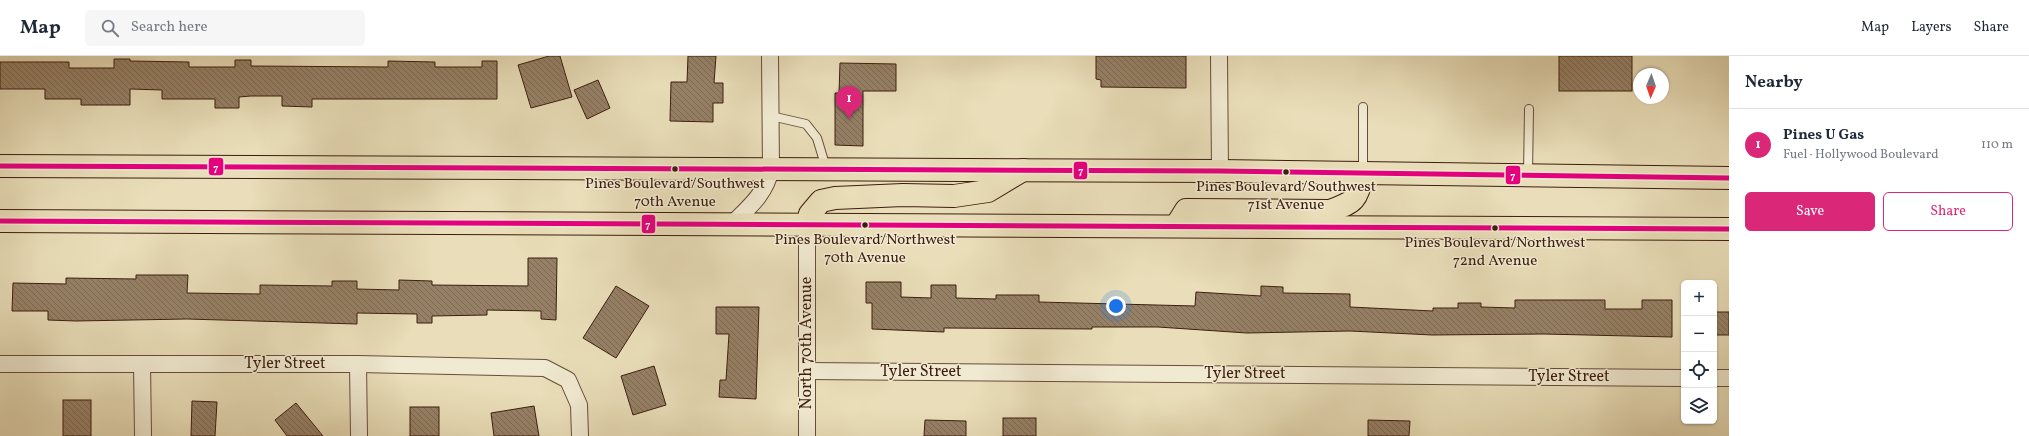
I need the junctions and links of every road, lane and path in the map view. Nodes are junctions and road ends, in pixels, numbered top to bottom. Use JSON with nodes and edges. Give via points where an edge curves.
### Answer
{"nodes":[{"id":1,"x":770,"y":56,"type":"edge"},
{"id":2,"x":1219,"y":56,"type":"edge"},
{"id":3,"x":1363,"y":107,"type":"dead end"},
{"id":4,"x":1529,"y":110,"type":"dead end"},
{"id":5,"x":770,"y":116,"type":"junction"},
{"id":6,"x":0,"y":166,"type":"edge"},
{"id":7,"x":771,"y":169,"type":"junction"},
{"id":8,"x":826,"y":169,"type":"junction"},
{"id":9,"x":1024,"y":170,"type":"junction"},
{"id":10,"x":1220,"y":171,"type":"junction"},
{"id":11,"x":1363,"y":173,"type":"junction"},
{"id":12,"x":1528,"y":175,"type":"junction"},
{"id":13,"x":1729,"y":178,"type":"edge"},
{"id":14,"x":0,"y":221,"type":"edge"},
{"id":15,"x":731,"y":225,"type":"junction"},
{"id":16,"x":806,"y":226,"type":"junction"},
{"id":17,"x":1176,"y":226,"type":"junction"},
{"id":18,"x":1729,"y":229,"type":"edge"},
{"id":19,"x":0,"y":364,"type":"edge"},
{"id":20,"x":142,"y":364,"type":"junction"},
{"id":21,"x":358,"y":364,"type":"junction"},
{"id":22,"x":807,"y":371,"type":"junction"},
{"id":23,"x":1681,"y":378,"type":"edge"},
{"id":24,"x":1717,"y":378,"type":"edge"},
{"id":25,"x":1729,"y":378,"type":"edge"},
{"id":26,"x":143,"y":436,"type":"edge"},
{"id":27,"x":359,"y":436,"type":"edge"},
{"id":28,"x":580,"y":436,"type":"edge"},
{"id":29,"x":807,"y":436,"type":"edge"}],
"edges":[{"from":1,"to":5,"type":"street"},
{"from":2,"to":10,"type":"street"},
{"from":3,"to":11,"type":"lane"},
{"from":4,"to":12,"type":"lane"},
{"from":5,"to":7,"type":"street"},
{"from":5,"to":8,"type":"lane","via":[[806,124],[816,138]]},
{"from":6,"to":7,"type":"highway"},
{"from":7,"to":8,"type":"highway"},
{"from":7,"to":15,"type":"street","via":[[762,193]]},
{"from":8,"to":9,"type":"highway"},
{"from":9,"to":10,"type":"highway"},
{"from":9,"to":16,"type":"highway","via":[[988,191],[954,196],[835,198],[821,201],[810,214]]},
{"from":10,"to":11,"type":"highway"},
{"from":11,"to":12,"type":"highway"},
{"from":11,"to":17,"type":"highway","via":[[1357,196],[1348,204],[1330,211],[1186,210]]},
{"from":12,"to":13,"type":"highway"},
{"from":14,"to":15,"type":"highway"},
{"from":15,"to":16,"type":"highway"},
{"from":16,"to":17,"type":"highway"},
{"from":16,"to":22,"type":"street","name":"North 70th Avenue"},
{"from":17,"to":18,"type":"highway"},
{"from":19,"to":20,"type":"street","name":"Tyler Street"},
{"from":20,"to":21,"type":"street","name":"Tyler Street"},
{"from":20,"to":26,"type":"street"},
{"from":21,"to":27,"type":"street"},
{"from":21,"to":28,"type":"street","name":"Tyler Street","via":[[545,368],[568,380],[579,405]]},
{"from":22,"to":23,"type":"street","name":"Tyler Street"},
{"from":22,"to":29,"type":"street","name":"North 70th Avenue"},
{"from":24,"to":25,"type":"street"}]}
